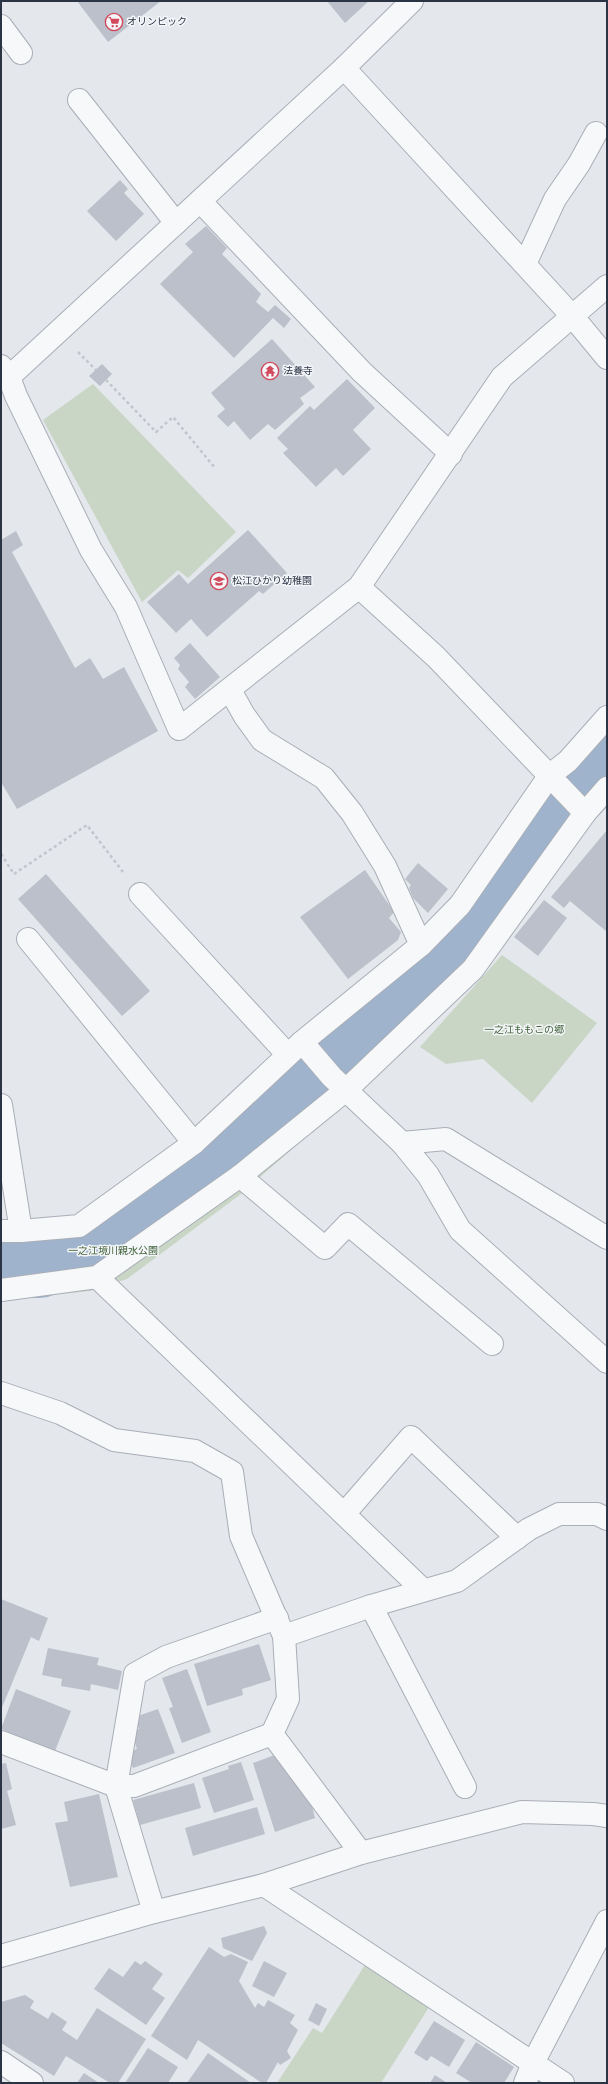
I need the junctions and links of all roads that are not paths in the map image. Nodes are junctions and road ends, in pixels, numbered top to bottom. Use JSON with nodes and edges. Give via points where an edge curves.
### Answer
{"nodes":[{"id":1,"x":412,"y":1,"type":"edge"},
{"id":2,"x":1,"y":26,"type":"edge"},
{"id":3,"x":21,"y":53,"type":"dead end"},
{"id":4,"x":344,"y":68,"type":"junction"},
{"id":5,"x":79,"y":100,"type":"dead end"},
{"id":6,"x":596,"y":133,"type":"dead end"},
{"id":7,"x":200,"y":201,"type":"junction"},
{"id":8,"x":176,"y":223,"type":"junction"},
{"id":9,"x":525,"y":264,"type":"junction"},
{"id":10,"x":607,"y":286,"type":"edge"},
{"id":11,"x":573,"y":317,"type":"junction"},
{"id":12,"x":607,"y":358,"type":"edge"},
{"id":13,"x":7,"y":387,"type":"edge"},
{"id":14,"x":451,"y":454,"type":"junction"},
{"id":15,"x":359,"y":587,"type":"junction"},
{"id":16,"x":230,"y":690,"type":"junction"},
{"id":17,"x":607,"y":717,"type":"edge"},
{"id":18,"x":557,"y":783,"type":"junction"},
{"id":19,"x":607,"y":788,"type":"edge"},
{"id":20,"x":583,"y":810,"type":"junction"},
{"id":21,"x":140,"y":894,"type":"road end"},
{"id":22,"x":28,"y":939,"type":"dead end"},
{"id":23,"x":421,"y":945,"type":"junction"},
{"id":24,"x":300,"y":1050,"type":"junction"},
{"id":25,"x":339,"y":1084,"type":"junction"},
{"id":26,"x":1,"y":1105,"type":"edge"},
{"id":27,"x":402,"y":1142,"type":"junction"},
{"id":28,"x":194,"y":1143,"type":"junction"},
{"id":29,"x":240,"y":1176,"type":"junction"},
{"id":30,"x":11,"y":1231,"type":"edge"},
{"id":31,"x":607,"y":1238,"type":"edge"},
{"id":32,"x":98,"y":1277,"type":"junction"},
{"id":33,"x":1,"y":1290,"type":"edge"},
{"id":34,"x":492,"y":1344,"type":"dead end"},
{"id":35,"x":607,"y":1362,"type":"edge"},
{"id":36,"x":1,"y":1393,"type":"edge"},
{"id":37,"x":344,"y":1514,"type":"junction"},
{"id":38,"x":607,"y":1519,"type":"edge"},
{"id":39,"x":517,"y":1538,"type":"junction"},
{"id":40,"x":423,"y":1590,"type":"junction"},
{"id":41,"x":371,"y":1606,"type":"junction"},
{"id":42,"x":280,"y":1627,"type":"junction"},
{"id":43,"x":272,"y":1734,"type":"junction"},
{"id":44,"x":1,"y":1742,"type":"edge"},
{"id":45,"x":116,"y":1786,"type":"junction"},
{"id":46,"x":465,"y":1787,"type":"dead end"},
{"id":47,"x":607,"y":1816,"type":"edge"},
{"id":48,"x":361,"y":1853,"type":"junction"},
{"id":49,"x":264,"y":1885,"type":"junction"},
{"id":50,"x":154,"y":1912,"type":"junction"},
{"id":51,"x":607,"y":1921,"type":"edge"},
{"id":52,"x":1,"y":1956,"type":"edge"},
{"id":53,"x":1,"y":2062,"type":"edge"},
{"id":54,"x":529,"y":2073,"type":"edge"},
{"id":55,"x":32,"y":2083,"type":"edge"},
{"id":56,"x":563,"y":2083,"type":"edge"}],
"edges":[{"from":1,"to":4,"type":"street"},
{"from":2,"to":3,"type":"street"},
{"from":4,"to":7,"type":"street"},
{"from":4,"to":9,"type":"street"},
{"from":5,"to":8,"type":"street"},
{"from":6,"to":9,"type":"street","via":[[555,199]]},
{"from":7,"to":8,"type":"street"},
{"from":7,"to":14,"type":"street","via":[[362,372]]},
{"from":8,"to":13,"type":"street"},
{"from":9,"to":11,"type":"street"},
{"from":10,"to":11,"type":"street"},
{"from":11,"to":12,"type":"street"},
{"from":11,"to":14,"type":"street","via":[[502,378]]},
{"from":13,"to":16,"type":"street","via":[[91,550],[126,607],[179,729]]},
{"from":14,"to":15,"type":"street"},
{"from":15,"to":16,"type":"street"},
{"from":15,"to":18,"type":"street","via":[[436,657]]},
{"from":16,"to":23,"type":"street","via":[[262,740],[324,778],[352,813],[385,866]]},
{"from":17,"to":18,"type":"street","via":[[568,761]]},
{"from":18,"to":20,"type":"street"},
{"from":18,"to":23,"type":"street","via":[[460,905]]},
{"from":19,"to":20,"type":"street"},
{"from":20,"to":25,"type":"street","via":[[473,969]]},
{"from":21,"to":24,"type":"street"},
{"from":22,"to":28,"type":"street"},
{"from":23,"to":24,"type":"street"},
{"from":24,"to":25,"type":"street"},
{"from":24,"to":28,"type":"street"},
{"from":25,"to":27,"type":"street"},
{"from":25,"to":29,"type":"street"},
{"from":26,"to":30,"type":"street"},
{"from":27,"to":31,"type":"street","via":[[446,1139]]},
{"from":27,"to":35,"type":"street","via":[[428,1175],[460,1230]]},
{"from":28,"to":30,"type":"street","via":[[79,1226]]},
{"from":29,"to":32,"type":"street"},
{"from":29,"to":34,"type":"street","via":[[325,1248],[348,1224]]},
{"from":32,"to":33,"type":"street"},
{"from":32,"to":37,"type":"street"},
{"from":36,"to":42,"type":"street","via":[[60,1413],[114,1440],[195,1451],[232,1472],[241,1536]]},
{"from":37,"to":39,"type":"street","via":[[411,1437]]},
{"from":37,"to":40,"type":"street"},
{"from":38,"to":39,"type":"street","via":[[598,1514],[559,1514]]},
{"from":39,"to":40,"type":"street","via":[[457,1582]]},
{"from":40,"to":41,"type":"street"},
{"from":41,"to":42,"type":"street"},
{"from":41,"to":46,"type":"street"},
{"from":42,"to":43,"type":"street","via":[[288,1699]]},
{"from":42,"to":45,"type":"street","via":[[166,1657],[135,1674]]},
{"from":43,"to":45,"type":"street","via":[[134,1786]]},
{"from":43,"to":48,"type":"street"},
{"from":44,"to":45,"type":"street"},
{"from":45,"to":50,"type":"street"},
{"from":47,"to":48,"type":"street","via":[[522,1812]]},
{"from":48,"to":49,"type":"street"},
{"from":49,"to":50,"type":"street"},
{"from":49,"to":54,"type":"street"},
{"from":50,"to":52,"type":"street"},
{"from":51,"to":54,"type":"street"},
{"from":53,"to":55,"type":"street"},
{"from":54,"to":56,"type":"street"}]}
